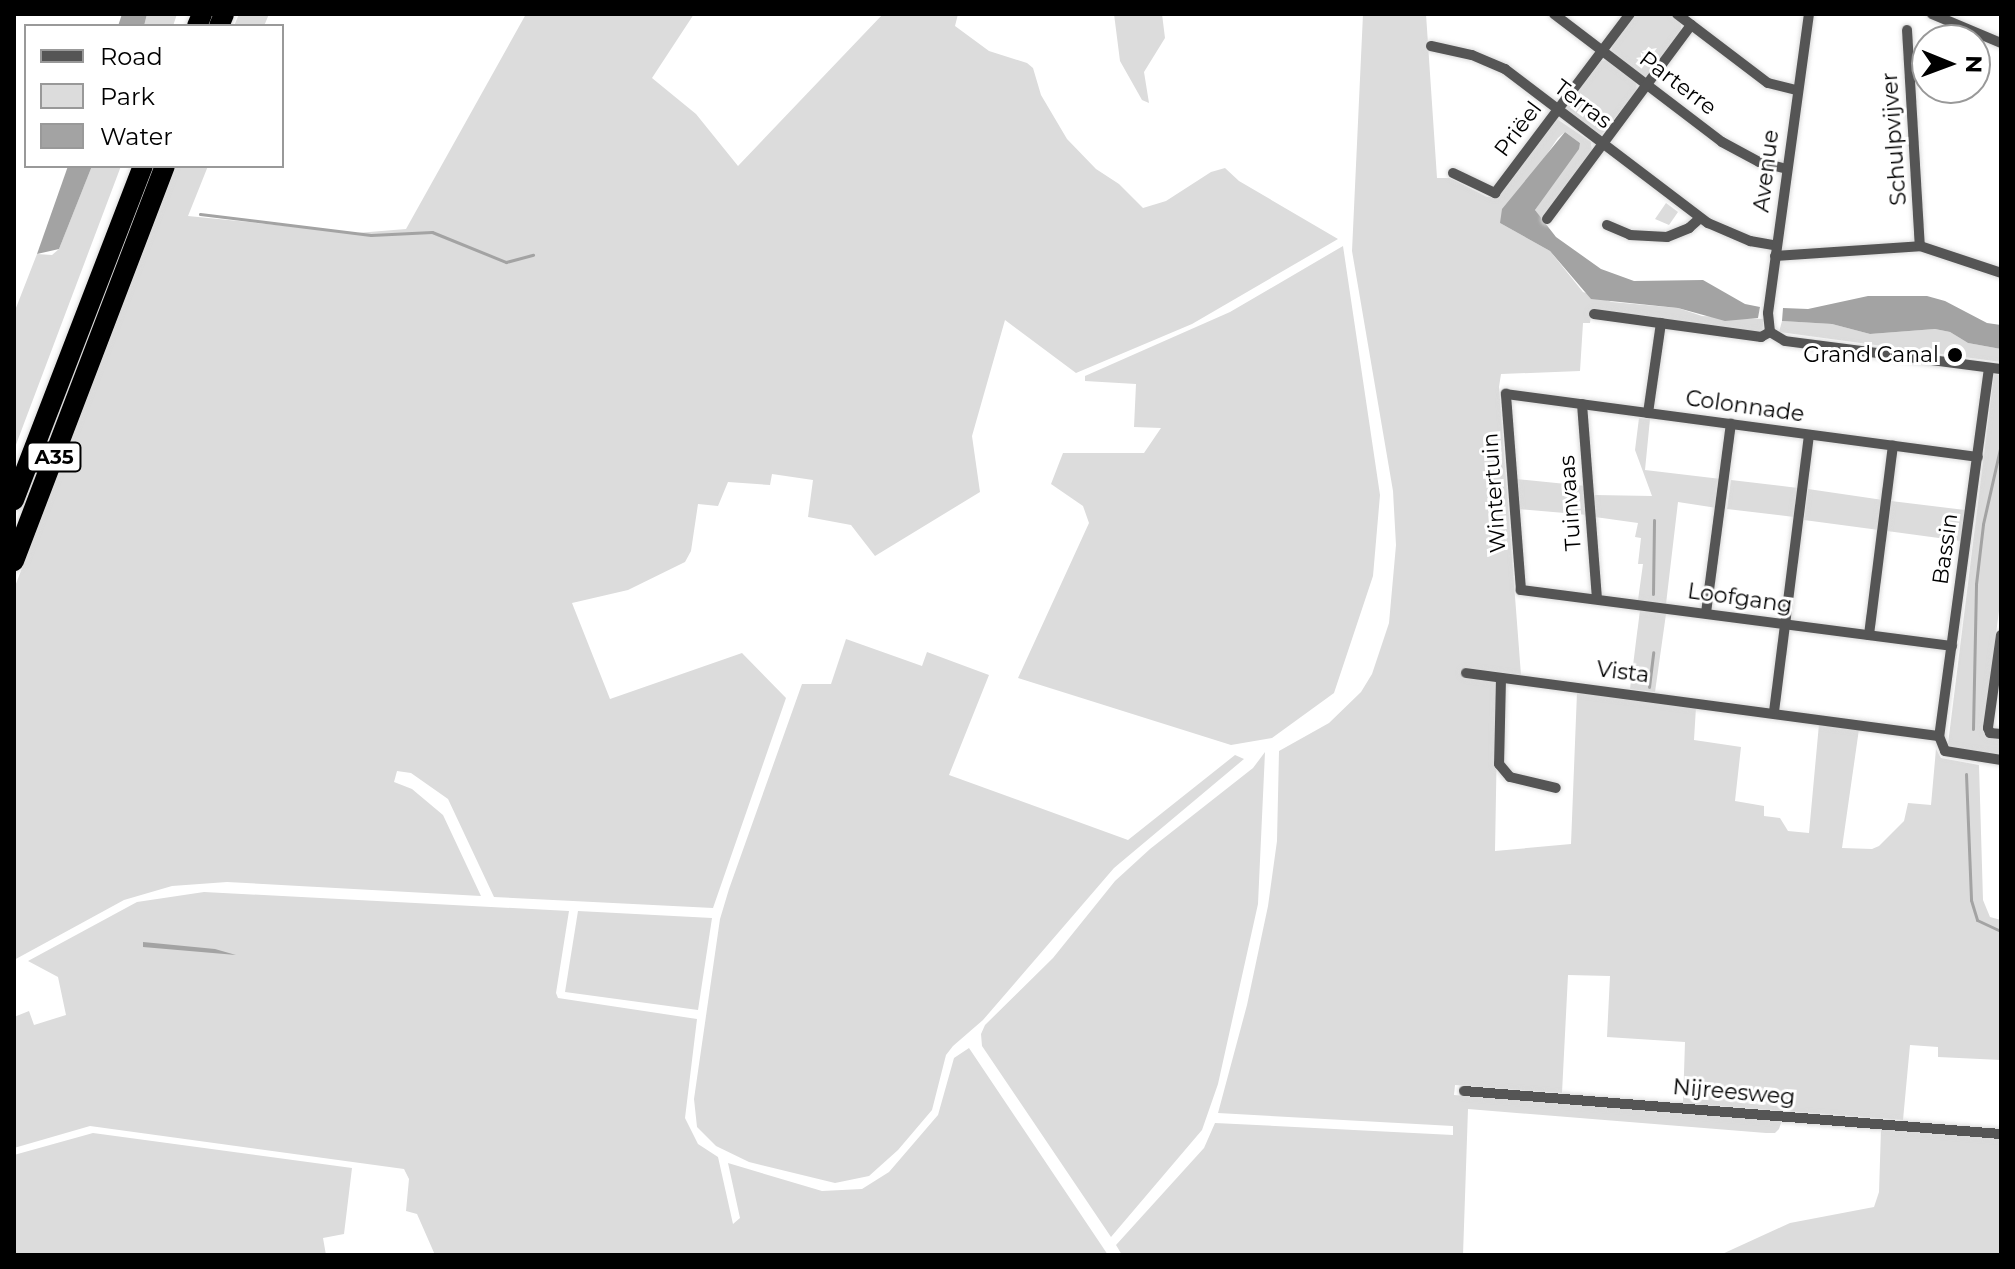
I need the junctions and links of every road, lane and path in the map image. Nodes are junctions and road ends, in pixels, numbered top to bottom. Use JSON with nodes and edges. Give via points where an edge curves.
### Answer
{"nodes":[{"id":1,"x":1554,"y":14,"type":"edge"},
{"id":2,"x":1630,"y":14,"type":"edge"},
{"id":3,"x":1677,"y":14,"type":"edge"},
{"id":4,"x":1809,"y":14,"type":"edge"},
{"id":5,"x":1932,"y":14,"type":"edge"},
{"id":6,"x":1957,"y":19,"type":"edge"},
{"id":7,"x":1691,"y":25,"type":"junction"},
{"id":8,"x":1907,"y":30,"type":"dead end"},
{"id":9,"x":2001,"y":43,"type":"edge"},
{"id":10,"x":1431,"y":46,"type":"dead end"},
{"id":11,"x":1603,"y":50,"type":"junction"},
{"id":12,"x":1647,"y":84,"type":"junction"},
{"id":13,"x":1797,"y":90,"type":"junction"},
{"id":14,"x":1558,"y":110,"type":"junction"},
{"id":15,"x":1602,"y":143,"type":"junction"},
{"id":16,"x":142,"y":168,"type":"edge"},
{"id":17,"x":164,"y":168,"type":"edge"},
{"id":18,"x":1787,"y":169,"type":"junction"},
{"id":19,"x":1453,"y":173,"type":"dead end"},
{"id":20,"x":1700,"y":218,"type":"junction"},
{"id":21,"x":1547,"y":219,"type":"dead end"},
{"id":22,"x":1607,"y":225,"type":"dead end"},
{"id":23,"x":1920,"y":246,"type":"junction"},
{"id":24,"x":1776,"y":251,"type":"junction"},
{"id":25,"x":2001,"y":273,"type":"edge"},
{"id":26,"x":1594,"y":314,"type":"dead end"},
{"id":27,"x":1661,"y":323,"type":"junction"},
{"id":28,"x":1770,"y":332,"type":"junction"},
{"id":29,"x":1995,"y":368,"type":"edge"},
{"id":30,"x":1506,"y":394,"type":"joint"},
{"id":31,"x":1582,"y":404,"type":"junction"},
{"id":32,"x":1648,"y":413,"type":"junction"},
{"id":33,"x":1731,"y":424,"type":"junction"},
{"id":34,"x":1809,"y":435,"type":"junction"},
{"id":35,"x":1893,"y":446,"type":"junction"},
{"id":36,"x":1978,"y":457,"type":"junction"},
{"id":37,"x":14,"y":500,"type":"edge"},
{"id":38,"x":14,"y":561,"type":"edge"},
{"id":39,"x":1521,"y":590,"type":"joint"},
{"id":40,"x":1597,"y":598,"type":"junction"},
{"id":41,"x":1706,"y":613,"type":"junction"},
{"id":42,"x":1785,"y":625,"type":"junction"},
{"id":43,"x":1869,"y":635,"type":"junction"},
{"id":44,"x":2001,"y":635,"type":"edge"},
{"id":45,"x":1952,"y":646,"type":"junction"},
{"id":46,"x":1466,"y":673,"type":"dead end"},
{"id":47,"x":1501,"y":678,"type":"junction"},
{"id":48,"x":1774,"y":712,"type":"junction"},
{"id":49,"x":1996,"y":734,"type":"edge"},
{"id":50,"x":1939,"y":736,"type":"junction"},
{"id":51,"x":2001,"y":760,"type":"edge"},
{"id":52,"x":1556,"y":788,"type":"dead end"},
{"id":53,"x":1464,"y":1091,"type":"dead end"},
{"id":54,"x":2001,"y":1134,"type":"edge"}],
"edges":[{"from":1,"to":11,"type":"street","name":"Parterre"},
{"from":2,"to":11,"type":"street","name":"Priëel"},
{"from":3,"to":7,"type":"street"},
{"from":4,"to":13,"type":"street","name":"Avenue"},
{"from":5,"to":6,"type":"street"},
{"from":6,"to":9,"type":"street"},
{"from":7,"to":12,"type":"street"},
{"from":7,"to":13,"type":"street","via":[[1768,83]]},
{"from":8,"to":23,"type":"street","name":"Schulpvijver"},
{"from":10,"to":14,"type":"street","name":"Terras","via":[[1505,69]]},
{"from":11,"to":12,"type":"street","name":"Parterre"},
{"from":11,"to":14,"type":"street","name":"Priëel"},
{"from":12,"to":15,"type":"street"},
{"from":12,"to":18,"type":"street","name":"Parterre","via":[[1722,142],[1759,162]]},
{"from":13,"to":18,"type":"street","name":"Avenue"},
{"from":14,"to":15,"type":"street","name":"Terras"},
{"from":14,"to":19,"type":"street","name":"Priëel","via":[[1495,193]]},
{"from":15,"to":20,"type":"street","name":"Terras"},
{"from":15,"to":21,"type":"street"},
{"from":16,"to":37,"type":"highway","number":"A35"},
{"from":17,"to":38,"type":"highway","number":"A35"},
{"from":18,"to":24,"type":"street","name":"Avenue"},
{"from":20,"to":22,"type":"street","via":[[1667,237],[1630,235]]},
{"from":20,"to":24,"type":"street","name":"Terras"},
{"from":23,"to":24,"type":"street","name":"Terras"},
{"from":23,"to":25,"type":"street"},
{"from":24,"to":28,"type":"street","name":"Avenue"},
{"from":26,"to":27,"type":"street"},
{"from":27,"to":28,"type":"street","via":[[1761,337]]},
{"from":27,"to":32,"type":"street"},
{"from":28,"to":29,"type":"street","via":[[1785,341]]},
{"from":29,"to":36,"type":"street","name":"Bassin"},
{"from":30,"to":31,"type":"street","name":"Colonnade"},
{"from":30,"to":39,"type":"street","name":"Wintertuin"},
{"from":31,"to":32,"type":"street","name":"Colonnade"},
{"from":31,"to":40,"type":"street","name":"Tuinvaas"},
{"from":32,"to":33,"type":"street","name":"Colonnade"},
{"from":33,"to":34,"type":"street","name":"Colonnade"},
{"from":33,"to":41,"type":"street"},
{"from":34,"to":35,"type":"street","name":"Colonnade"},
{"from":34,"to":42,"type":"street"},
{"from":35,"to":36,"type":"street","name":"Colonnade"},
{"from":35,"to":43,"type":"street"},
{"from":36,"to":45,"type":"street","name":"Bassin"},
{"from":39,"to":40,"type":"street","name":"Loofgang"},
{"from":40,"to":41,"type":"street","name":"Loofgang"},
{"from":41,"to":42,"type":"street","name":"Loofgang"},
{"from":42,"to":43,"type":"street","name":"Loofgang"},
{"from":42,"to":48,"type":"street"},
{"from":43,"to":45,"type":"street","name":"Loofgang"},
{"from":44,"to":49,"type":"street"},
{"from":45,"to":50,"type":"street","name":"Bassin"},
{"from":46,"to":47,"type":"street","name":"Vista"},
{"from":47,"to":48,"type":"street","name":"Vista"},
{"from":47,"to":52,"type":"street","via":[[1499,764],[1510,777]]},
{"from":48,"to":50,"type":"street","name":"Vista"},
{"from":50,"to":51,"type":"street","via":[[1945,751]]},
{"from":53,"to":54,"type":"street","name":"Nijreesweg"}]}
